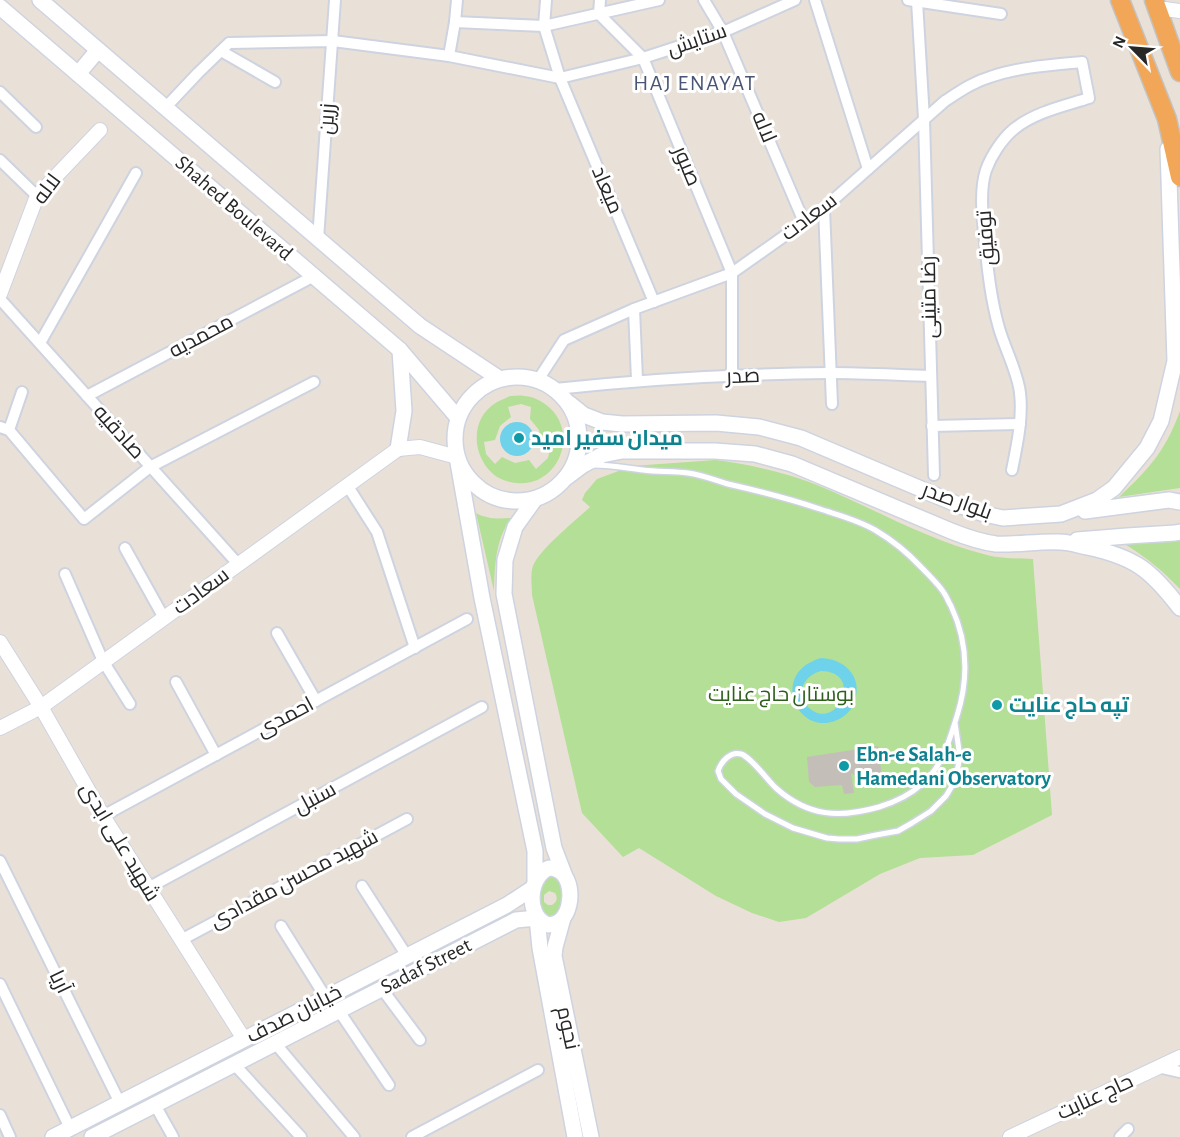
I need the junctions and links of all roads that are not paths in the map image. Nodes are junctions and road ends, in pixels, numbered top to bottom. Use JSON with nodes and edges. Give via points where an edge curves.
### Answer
{"nodes":[{"id":1,"x":40,"y":0,"type":"edge"},
{"id":2,"x":335,"y":0,"type":"edge"},
{"id":3,"x":457,"y":0,"type":"edge"},
{"id":4,"x":546,"y":0,"type":"edge"},
{"id":5,"x":600,"y":0,"type":"edge"},
{"id":6,"x":659,"y":0,"type":"edge"},
{"id":7,"x":704,"y":0,"type":"edge"},
{"id":8,"x":815,"y":0,"type":"edge"},
{"id":9,"x":1120,"y":0,"type":"edge"},
{"id":10,"x":791,"y":1,"type":"edge"},
{"id":11,"x":912,"y":1,"type":"edge"},
{"id":12,"x":1156,"y":4,"type":"edge"},
{"id":13,"x":0,"y":7,"type":"edge"},
{"id":14,"x":1180,"y":11,"type":"edge"},
{"id":15,"x":599,"y":14,"type":"junction"},
{"id":16,"x":1001,"y":14,"type":"dead end"},
{"id":17,"x":455,"y":22,"type":"junction"},
{"id":18,"x":544,"y":26,"type":"junction"},
{"id":19,"x":723,"y":32,"type":"junction"},
{"id":20,"x":333,"y":41,"type":"junction"},
{"id":21,"x":98,"y":50,"type":"junction"},
{"id":22,"x":221,"y":51,"type":"junction"},
{"id":23,"x":449,"y":56,"type":"junction"},
{"id":24,"x":643,"y":58,"type":"junction"},
{"id":25,"x":1082,"y":62,"type":"joint"},
{"id":26,"x":1180,"y":72,"type":"edge"},
{"id":27,"x":78,"y":74,"type":"junction"},
{"id":28,"x":560,"y":78,"type":"junction"},
{"id":29,"x":275,"y":82,"type":"dead end"},
{"id":30,"x":2,"y":99,"type":"edge"},
{"id":31,"x":165,"y":108,"type":"junction"},
{"id":32,"x":924,"y":118,"type":"junction"},
{"id":33,"x":1167,"y":119,"type":"junction"},
{"id":34,"x":36,"y":127,"type":"dead end"},
{"id":35,"x":100,"y":130,"type":"dead end"},
{"id":36,"x":0,"y":160,"type":"edge"},
{"id":37,"x":868,"y":169,"type":"junction"},
{"id":38,"x":136,"y":173,"type":"dead end"},
{"id":39,"x":1180,"y":177,"type":"edge"},
{"id":40,"x":37,"y":196,"type":"junction"},
{"id":41,"x":824,"y":208,"type":"junction"},
{"id":42,"x":804,"y":222,"type":"junction"},
{"id":43,"x":318,"y":239,"type":"junction"},
{"id":44,"x":732,"y":273,"type":"junction"},
{"id":45,"x":314,"y":276,"type":"junction"},
{"id":46,"x":0,"y":294,"type":"edge"},
{"id":47,"x":0,"y":299,"type":"edge"},
{"id":48,"x":654,"y":302,"type":"junction"},
{"id":49,"x":634,"y":309,"type":"junction"},
{"id":50,"x":40,"y":343,"type":"junction"},
{"id":51,"x":400,"y":350,"type":"junction"},
{"id":52,"x":831,"y":373,"type":"junction"},
{"id":53,"x":931,"y":375,"type":"junction"},
{"id":54,"x":732,"y":376,"type":"junction"},
{"id":55,"x":500,"y":379,"type":"junction"},
{"id":56,"x":538,"y":380,"type":"junction"},
{"id":57,"x":637,"y":380,"type":"junction"},
{"id":58,"x":314,"y":382,"type":"dead end"},
{"id":59,"x":555,"y":389,"type":"junction"},
{"id":60,"x":22,"y":392,"type":"dead end"},
{"id":61,"x":87,"y":396,"type":"junction"},
{"id":62,"x":569,"y":403,"type":"junction"},
{"id":63,"x":832,"y":404,"type":"dead end"},
{"id":64,"x":458,"y":418,"type":"junction"},
{"id":65,"x":1020,"y":424,"type":"junction"},
{"id":66,"x":932,"y":426,"type":"junction"},
{"id":67,"x":4,"y":428,"type":"edge"},
{"id":68,"x":398,"y":449,"type":"junction"},
{"id":69,"x":457,"y":457,"type":"junction"},
{"id":70,"x":583,"y":465,"type":"junction"},
{"id":71,"x":150,"y":467,"type":"junction"},
{"id":72,"x":1012,"y":470,"type":"dead end"},
{"id":73,"x":934,"y":475,"type":"dead end"},
{"id":74,"x":567,"y":477,"type":"junction"},
{"id":75,"x":347,"y":485,"type":"junction"},
{"id":76,"x":535,"y":499,"type":"junction"},
{"id":77,"x":1180,"y":502,"type":"edge"},
{"id":78,"x":1061,"y":514,"type":"junction"},
{"id":79,"x":1180,"y":532,"type":"edge"},
{"id":80,"x":1062,"y":542,"type":"junction"},
{"id":81,"x":125,"y":548,"type":"dead end"},
{"id":82,"x":238,"y":564,"type":"junction"},
{"id":83,"x":65,"y":574,"type":"dead end"},
{"id":84,"x":1180,"y":608,"type":"edge"},
{"id":85,"x":164,"y":618,"type":"junction"},
{"id":86,"x":467,"y":619,"type":"dead end"},
{"id":87,"x":277,"y":633,"type":"dead end"},
{"id":88,"x":0,"y":642,"type":"edge"},
{"id":89,"x":415,"y":648,"type":"junction"},
{"id":90,"x":104,"y":661,"type":"junction"},
{"id":91,"x":176,"y":682,"type":"dead end"},
{"id":92,"x":316,"y":701,"type":"junction"},
{"id":93,"x":130,"y":704,"type":"dead end"},
{"id":94,"x":40,"y":707,"type":"junction"},
{"id":95,"x":482,"y":707,"type":"dead end"},
{"id":96,"x":955,"y":723,"type":"junction"},
{"id":97,"x":0,"y":728,"type":"edge"},
{"id":98,"x":216,"y":755,"type":"junction"},
{"id":99,"x":103,"y":816,"type":"junction"},
{"id":100,"x":408,"y":819,"type":"dead end"},
{"id":101,"x":0,"y":861,"type":"edge"},
{"id":102,"x":564,"y":874,"type":"junction"},
{"id":103,"x":534,"y":884,"type":"junction"},
{"id":104,"x":362,"y":886,"type":"dead end"},
{"id":105,"x":148,"y":888,"type":"junction"},
{"id":106,"x":537,"y":918,"type":"junction"},
{"id":107,"x":563,"y":918,"type":"junction"},
{"id":108,"x":282,"y":926,"type":"dead end"},
{"id":109,"x":181,"y":940,"type":"junction"},
{"id":110,"x":407,"y":956,"type":"junction"},
{"id":111,"x":0,"y":984,"type":"edge"},
{"id":112,"x":382,"y":989,"type":"junction"},
{"id":113,"x":326,"y":998,"type":"junction"},
{"id":114,"x":339,"y":1011,"type":"junction"},
{"id":115,"x":244,"y":1039,"type":"junction"},
{"id":116,"x":420,"y":1040,"type":"dead end"},
{"id":117,"x":275,"y":1043,"type":"junction"},
{"id":118,"x":1180,"y":1057,"type":"edge"},
{"id":119,"x":234,"y":1064,"type":"junction"},
{"id":120,"x":1158,"y":1067,"type":"junction"},
{"id":121,"x":538,"y":1071,"type":"dead end"},
{"id":122,"x":1180,"y":1072,"type":"edge"},
{"id":123,"x":389,"y":1085,"type":"dead end"},
{"id":124,"x":120,"y":1103,"type":"junction"},
{"id":125,"x":155,"y":1105,"type":"junction"},
{"id":126,"x":0,"y":1115,"type":"edge"},
{"id":127,"x":70,"y":1128,"type":"junction"},
{"id":128,"x":10,"y":1137,"type":"edge"},
{"id":129,"x":53,"y":1137,"type":"edge"},
{"id":130,"x":92,"y":1137,"type":"edge"},
{"id":131,"x":172,"y":1137,"type":"edge"},
{"id":132,"x":301,"y":1137,"type":"edge"},
{"id":133,"x":354,"y":1137,"type":"edge"},
{"id":134,"x":412,"y":1137,"type":"edge"},
{"id":135,"x":575,"y":1137,"type":"edge"},
{"id":136,"x":591,"y":1137,"type":"edge"},
{"id":137,"x":1010,"y":1137,"type":"edge"}],
"edges":[{"from":1,"to":21,"type":"main road","name":"Shahed Boulevard"},
{"from":2,"to":20,"type":"street","name":"زرین"},
{"from":3,"to":17,"type":"street"},
{"from":4,"to":18,"type":"street"},
{"from":5,"to":15,"type":"street"},
{"from":6,"to":15,"type":"street"},
{"from":7,"to":19,"type":"street","name":"لاله"},
{"from":8,"to":37,"type":"street"},
{"from":9,"to":33,"type":"highway"},
{"from":10,"to":19,"type":"street","name":"ستایش"},
{"from":11,"to":16,"type":"street"},
{"from":11,"to":32,"type":"street","name":"رضا متینی"},
{"from":12,"to":14,"type":"street"},
{"from":12,"to":26,"type":"highway"},
{"from":13,"to":27,"type":"main road","name":"Shahed Boulevard"},
{"from":15,"to":18,"type":"street"},
{"from":15,"to":24,"type":"street"},
{"from":17,"to":18,"type":"street"},
{"from":17,"to":23,"type":"street"},
{"from":18,"to":28,"type":"street","name":"میعاد"},
{"from":19,"to":24,"type":"street","name":"ستایش"},
{"from":19,"to":42,"type":"street","name":"لاله"},
{"from":20,"to":22,"type":"street","via":[[230,43]]},
{"from":20,"to":23,"type":"street"},
{"from":20,"to":43,"type":"street","name":"زرین"},
{"from":21,"to":27,"type":"main road"},
{"from":21,"to":31,"type":"main road","name":"Shahed Boulevard"},
{"from":22,"to":29,"type":"street"},
{"from":22,"to":31,"type":"street"},
{"from":23,"to":28,"type":"street"},
{"from":24,"to":28,"type":"street","name":"ستایش"},
{"from":24,"to":44,"type":"street","name":"صبور"},
{"from":25,"to":32,"type":"street","name":"سعادت","via":[[1038,66],[989,77],[964,88]]},
{"from":25,"to":65,"type":"street","name":"توفیق","via":[[1089,98],[1045,112],[1014,129],[986,171],[983,206],[989,277],[998,327],[1020,392]]},
{"from":27,"to":45,"type":"main road","name":"Shahed Boulevard"},
{"from":28,"to":48,"type":"street","name":"میعاد"},
{"from":30,"to":34,"type":"street"},
{"from":31,"to":43,"type":"main road","name":"Shahed Boulevard"},
{"from":32,"to":37,"type":"street","name":"سعادت"},
{"from":32,"to":53,"type":"street","name":"رضا متینی"},
{"from":33,"to":39,"type":"highway"},
{"from":33,"to":78,"type":"main road","name":"بلوار صدر","via":[[1175,361],[1161,421],[1148,448],[1114,488],[1097,500]]},
{"from":35,"to":40,"type":"street","name":"لاله"},
{"from":36,"to":40,"type":"street"},
{"from":37,"to":41,"type":"street","name":"سعادت"},
{"from":38,"to":50,"type":"street"},
{"from":40,"to":46,"type":"street","name":"لاله"},
{"from":41,"to":42,"type":"street","name":"سعادت"},
{"from":41,"to":52,"type":"street"},
{"from":42,"to":44,"type":"street","name":"سعادت"},
{"from":43,"to":55,"type":"main road","name":"Shahed Boulevard","via":[[420,326]]},
{"from":44,"to":48,"type":"street","name":"سعادت"},
{"from":44,"to":54,"type":"street"},
{"from":45,"to":51,"type":"main road","name":"Shahed Boulevard"},
{"from":45,"to":61,"type":"street","name":"محمدیه"},
{"from":47,"to":50,"type":"street","name":"صادقیه"},
{"from":48,"to":49,"type":"street","name":"سعادت"},
{"from":49,"to":56,"type":"street","name":"سعادت","via":[[564,340]]},
{"from":49,"to":57,"type":"street"},
{"from":50,"to":61,"type":"street","name":"صادقیه"},
{"from":51,"to":64,"type":"main road","name":"Shahed Boulevard"},
{"from":51,"to":68,"type":"main road","via":[[404,411]]},
{"from":52,"to":53,"type":"street","name":"صدر"},
{"from":52,"to":54,"type":"street","name":"صدر"},
{"from":52,"to":63,"type":"street"},
{"from":53,"to":66,"type":"street","name":"رضا متینی"},
{"from":54,"to":57,"type":"street","name":"صدر"},
{"from":55,"to":56,"type":"main road","via":[[519,376]]},
{"from":55,"to":64,"type":"main road","via":[[482,387]]},
{"from":56,"to":59,"type":"main road"},
{"from":57,"to":59,"type":"street","name":"صدر"},
{"from":58,"to":71,"type":"street"},
{"from":59,"to":62,"type":"main road"},
{"from":60,"to":67,"type":"street"},
{"from":61,"to":71,"type":"street","name":"صادقیه"},
{"from":62,"to":74,"type":"main road","via":[[580,440]]},
{"from":62,"to":78,"type":"main road","name":"بلوار صدر","via":[[602,422],[759,427],[801,438],[984,514],[1003,518]]},
{"from":64,"to":69,"type":"main road"},
{"from":65,"to":66,"type":"street"},
{"from":65,"to":72,"type":"street","name":"توفیق"},
{"from":66,"to":73,"type":"street","name":"رضا متینی"},
{"from":67,"to":71,"type":"street","via":[[84,519]]},
{"from":68,"to":69,"type":"street","via":[[420,447]]},
{"from":68,"to":75,"type":"street","name":"سعادت"},
{"from":69,"to":76,"type":"main road","via":[[479,489],[496,498]]},
{"from":69,"to":103,"type":"main road","via":[[535,851]]},
{"from":70,"to":74,"type":"main road","name":"بلوار صدر"},
{"from":70,"to":80,"type":"main road","name":"بلوار صدر","via":[[622,451],[754,454],[792,464],[977,540],[1010,544]]},
{"from":70,"to":96,"type":"lane","via":[[690,474],[824,510],[862,523],[887,537],[944,591],[956,617],[965,657],[964,686]]},
{"from":71,"to":82,"type":"street","name":"صادقیه"},
{"from":74,"to":76,"type":"main road"},
{"from":75,"to":82,"type":"street","name":"سعادت"},
{"from":75,"to":89,"type":"street","via":[[377,532]]},
{"from":76,"to":102,"type":"main road","via":[[515,527],[505,560],[504,594],[554,848]]},
{"from":77,"to":78,"type":"main road","via":[[1169,500]]},
{"from":79,"to":80,"type":"main road"},
{"from":80,"to":84,"type":"main road","name":"بلوار صدر","via":[[1125,558],[1148,571]]},
{"from":81,"to":85,"type":"street"},
{"from":82,"to":85,"type":"street","name":"سعادت"},
{"from":83,"to":90,"type":"street"},
{"from":85,"to":90,"type":"street","name":"سعادت"},
{"from":86,"to":89,"type":"street","name":"احمدی"},
{"from":87,"to":92,"type":"street"},
{"from":88,"to":94,"type":"street","name":"شهید علی ابدی"},
{"from":89,"to":92,"type":"street","name":"احمدی"},
{"from":90,"to":93,"type":"street"},
{"from":90,"to":94,"type":"street","name":"سعادت"},
{"from":91,"to":98,"type":"street"},
{"from":92,"to":98,"type":"street","name":"احمدی"},
{"from":94,"to":97,"type":"street","name":"سعادت"},
{"from":94,"to":99,"type":"street","name":"شهید علی ابدی"},
{"from":95,"to":105,"type":"street","name":"سنبل"},
{"from":96,"to":96,"type":"lane","via":[[943,755],[924,783],[898,801],[860,812],[827,814],[795,801],[741,754],[726,757],[718,771],[736,794],[793,828],[839,839],[898,831],[931,811],[955,781],[960,757]]},
{"from":98,"to":99,"type":"street","name":"احمدی"},
{"from":99,"to":105,"type":"street","name":"شهید علی ابدی"},
{"from":100,"to":109,"type":"street","name":"شهید محسن مقدادی"},
{"from":101,"to":124,"type":"street","name":"آریا"},
{"from":102,"to":103,"type":"main road","via":[[549,868],[541,872]]},
{"from":102,"to":107,"type":"main road","via":[[569,891]]},
{"from":103,"to":106,"type":"main road","via":[[532,903]]},
{"from":103,"to":110,"type":"main road","name":"خیابان صدف","via":[[507,905]]},
{"from":104,"to":110,"type":"street"},
{"from":105,"to":109,"type":"street","name":"شهید علی ابدی"},
{"from":106,"to":107,"type":"main road","via":[[549,926]]},
{"from":106,"to":112,"type":"main road","name":"Sadaf Street","via":[[516,920]]},
{"from":106,"to":135,"type":"main road","name":"نجوم"},
{"from":107,"to":136,"type":"main road","name":"نجوم","via":[[554,956]]},
{"from":108,"to":113,"type":"street"},
{"from":109,"to":115,"type":"street","name":"شهید علی ابدی"},
{"from":110,"to":113,"type":"main road","name":"خیابان صدف"},
{"from":111,"to":127,"type":"street"},
{"from":112,"to":114,"type":"main road","name":"Sadaf Street"},
{"from":112,"to":116,"type":"street"},
{"from":113,"to":115,"type":"main road","name":"خیابان صدف"},
{"from":114,"to":117,"type":"main road","name":"Sadaf Street"},
{"from":114,"to":123,"type":"street"},
{"from":115,"to":124,"type":"main road","name":"خیابان صدف"},
{"from":117,"to":119,"type":"main road","name":"Sadaf Street"},
{"from":117,"to":133,"type":"street"},
{"from":118,"to":120,"type":"street","name":"حاج عنایت"},
{"from":119,"to":125,"type":"main road","name":"Sadaf Street"},
{"from":119,"to":132,"type":"street"},
{"from":120,"to":122,"type":"street"},
{"from":120,"to":137,"type":"street","name":"حاج عنایت"},
{"from":121,"to":134,"type":"street"},
{"from":124,"to":127,"type":"main road","name":"خیابان صدف"},
{"from":125,"to":130,"type":"main road","name":"Sadaf Street"},
{"from":125,"to":131,"type":"street"},
{"from":126,"to":128,"type":"street"},
{"from":127,"to":129,"type":"main road","name":"خیابان صدف"}]}
